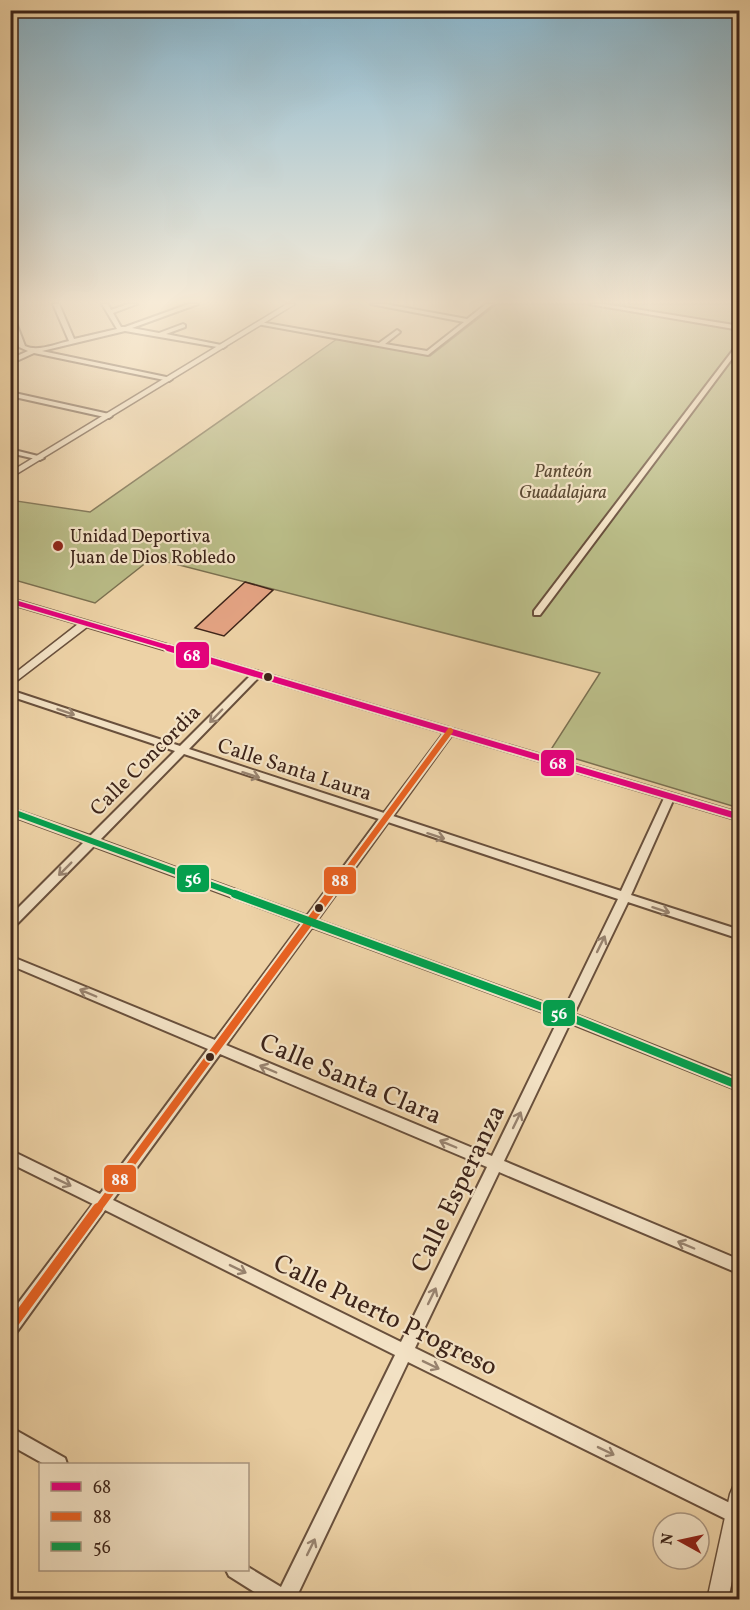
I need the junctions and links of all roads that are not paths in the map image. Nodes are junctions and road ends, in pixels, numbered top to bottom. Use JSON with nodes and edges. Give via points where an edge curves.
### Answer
{"nodes":[{"id":1,"x":169,"y":379,"type":"edge"},
{"id":2,"x":713,"y":379,"type":"edge"},
{"id":3,"x":10,"y":394,"type":"edge"},
{"id":4,"x":109,"y":416,"type":"junction"},
{"id":5,"x":10,"y":451,"type":"edge"},
{"id":6,"x":40,"y":458,"type":"junction"},
{"id":7,"x":10,"y":476,"type":"edge"},
{"id":8,"x":10,"y":601,"type":"edge"},
{"id":9,"x":537,"y":614,"type":"dead end"},
{"id":10,"x":86,"y":623,"type":"junction"},
{"id":11,"x":257,"y":674,"type":"junction"},
{"id":12,"x":10,"y":683,"type":"edge"},
{"id":13,"x":10,"y":693,"type":"edge"},
{"id":14,"x":450,"y":731,"type":"junction"},
{"id":15,"x":181,"y":752,"type":"junction"},
{"id":16,"x":670,"y":796,"type":"junction"},
{"id":17,"x":10,"y":811,"type":"edge"},
{"id":18,"x":740,"y":817,"type":"edge"},
{"id":19,"x":385,"y":819,"type":"junction"},
{"id":20,"x":92,"y":842,"type":"junction"},
{"id":21,"x":624,"y":898,"type":"junction"},
{"id":22,"x":310,"y":922,"type":"junction"},
{"id":23,"x":10,"y":924,"type":"edge"},
{"id":24,"x":740,"y":935,"type":"edge"},
{"id":25,"x":10,"y":960,"type":"edge"},
{"id":26,"x":567,"y":1016,"type":"junction"},
{"id":27,"x":217,"y":1047,"type":"junction"},
{"id":28,"x":740,"y":1086,"type":"edge"},
{"id":29,"x":10,"y":1156,"type":"edge"},
{"id":30,"x":495,"y":1164,"type":"junction"},
{"id":31,"x":103,"y":1202,"type":"junction"},
{"id":32,"x":740,"y":1267,"type":"edge"},
{"id":33,"x":10,"y":1328,"type":"edge"},
{"id":34,"x":405,"y":1352,"type":"junction"},
{"id":35,"x":10,"y":1435,"type":"edge"},
{"id":36,"x":57,"y":1463,"type":"edge"},
{"id":37,"x":740,"y":1494,"type":"edge"},
{"id":38,"x":737,"y":1516,"type":"edge"},
{"id":39,"x":238,"y":1571,"type":"edge"},
{"id":40,"x":285,"y":1599,"type":"edge"},
{"id":41,"x":717,"y":1599,"type":"edge"}],
"edges":[{"from":1,"to":4,"type":"street"},
{"from":2,"to":9,"type":"street"},
{"from":3,"to":4,"type":"street"},
{"from":4,"to":6,"type":"street"},
{"from":5,"to":6,"type":"street"},
{"from":6,"to":7,"type":"street"},
{"from":8,"to":10,"type":"street"},
{"from":10,"to":11,"type":"street"},
{"from":10,"to":12,"type":"street"},
{"from":11,"to":14,"type":"street"},
{"from":11,"to":15,"type":"street","name":"Calle Concordia","one_way":true},
{"from":13,"to":15,"type":"street","name":"Calle Santa Laura","one_way":true},
{"from":14,"to":16,"type":"street"},
{"from":14,"to":19,"type":"street"},
{"from":15,"to":19,"type":"street","name":"Calle Santa Laura","one_way":true},
{"from":15,"to":20,"type":"street","name":"Calle Concordia"},
{"from":16,"to":18,"type":"street"},
{"from":16,"to":21,"type":"street","name":"Calle Esperanza"},
{"from":17,"to":20,"type":"street"},
{"from":19,"to":21,"type":"street","name":"Calle Santa Laura","one_way":true},
{"from":19,"to":22,"type":"street"},
{"from":20,"to":22,"type":"street"},
{"from":20,"to":23,"type":"street","name":"Calle Concordia","one_way":true},
{"from":21,"to":24,"type":"street","name":"Calle Santa Laura","one_way":true},
{"from":26,"to":21,"type":"street","name":"Calle Esperanza","one_way":true},
{"from":22,"to":26,"type":"street"},
{"from":22,"to":27,"type":"street"},
{"from":27,"to":25,"type":"street","name":"Calle Santa Clara","one_way":true},
{"from":26,"to":28,"type":"street"},
{"from":30,"to":26,"type":"street","name":"Calle Esperanza","one_way":true},
{"from":30,"to":27,"type":"street","name":"Calle Santa Clara","one_way":true},
{"from":27,"to":31,"type":"street"},
{"from":29,"to":31,"type":"street","name":"Calle Puerto Progreso","one_way":true},
{"from":32,"to":30,"type":"street","name":"Calle Santa Clara","one_way":true},
{"from":34,"to":30,"type":"street","name":"Calle Esperanza","one_way":true},
{"from":31,"to":33,"type":"street"},
{"from":31,"to":34,"type":"street","name":"Calle Puerto Progreso","one_way":true},
{"from":34,"to":38,"type":"street","name":"Calle Puerto Progreso","one_way":true},
{"from":40,"to":34,"type":"street","name":"Calle Esperanza","one_way":true},
{"from":35,"to":36,"type":"street"},
{"from":37,"to":38,"type":"street"},
{"from":38,"to":41,"type":"street"},
{"from":39,"to":40,"type":"street"}]}
